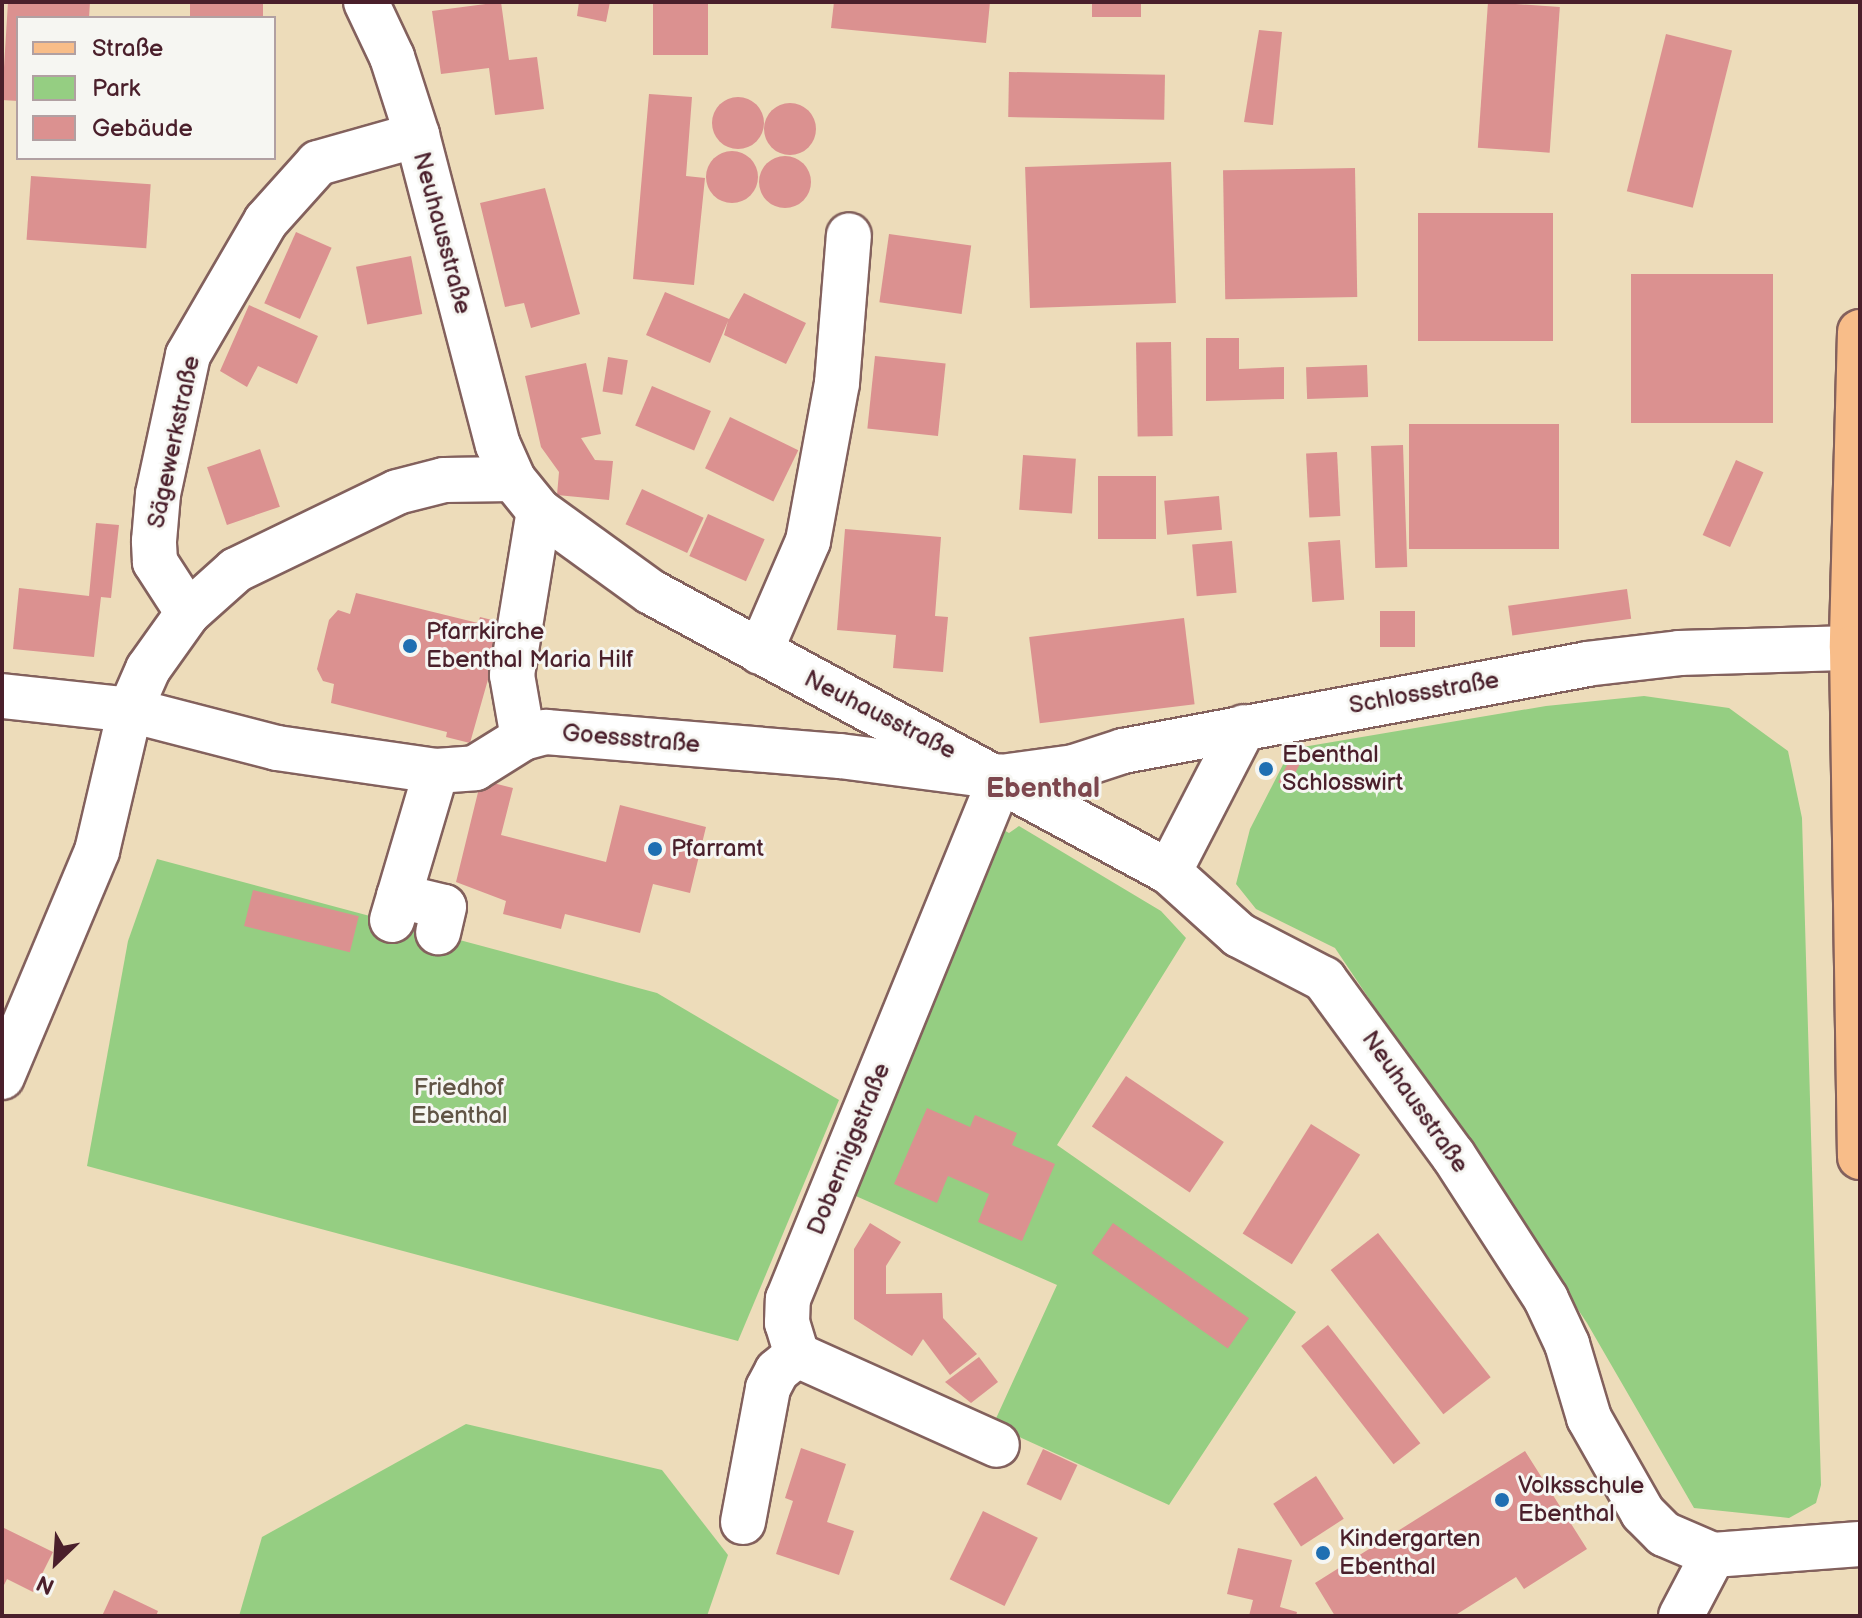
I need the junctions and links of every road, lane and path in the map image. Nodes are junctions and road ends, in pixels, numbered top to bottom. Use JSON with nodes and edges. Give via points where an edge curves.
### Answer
{"nodes":[{"id":1,"x":366,"y":2,"type":"edge"},
{"id":2,"x":417,"y":135,"type":"junction"},
{"id":3,"x":849,"y":235,"type":"dead end"},
{"id":4,"x":1860,"y":332,"type":"edge"},
{"id":5,"x":526,"y":495,"type":"junction"},
{"id":6,"x":188,"y":613,"type":"junction"},
{"id":7,"x":1852,"y":648,"type":"junction"},
{"id":8,"x":760,"y":652,"type":"junction"},
{"id":9,"x":2,"y":696,"type":"edge"},
{"id":10,"x":130,"y":710,"type":"junction"},
{"id":11,"x":1244,"y":727,"type":"junction"},
{"id":12,"x":523,"y":738,"type":"junction"},
{"id":13,"x":436,"y":771,"type":"junction"},
{"id":14,"x":1001,"y":777,"type":"junction"},
{"id":15,"x":1169,"y":872,"type":"junction"},
{"id":16,"x":438,"y":932,"type":"dead end"},
{"id":17,"x":2,"y":1077,"type":"edge"},
{"id":18,"x":1860,"y":1157,"type":"edge"},
{"id":19,"x":797,"y":1355,"type":"junction"},
{"id":20,"x":997,"y":1445,"type":"dead end"},
{"id":21,"x":743,"y":1522,"type":"dead end"},
{"id":22,"x":1860,"y":1544,"type":"edge"},
{"id":23,"x":1713,"y":1555,"type":"junction"},
{"id":24,"x":1681,"y":1616,"type":"edge"}],
"edges":[{"from":1,"to":2,"type":"street","name":"Neuhausstraße","via":[[392,57]]},
{"from":2,"to":5,"type":"street","name":"Neuhausstraße","via":[[498,445]]},
{"from":2,"to":6,"type":"street","name":"Sägewerkstraße","via":[[318,163],[266,221],[188,355],[158,494],[154,541],[155,562]]},
{"from":3,"to":8,"type":"street","via":[[837,383],[808,541]]},
{"from":4,"to":7,"type":"main road"},
{"from":5,"to":6,"type":"street","via":[[444,480],[397,492],[236,570]]},
{"from":5,"to":8,"type":"street","name":"Neuhausstraße","via":[[651,592]]},
{"from":5,"to":12,"type":"street","via":[[512,675]]},
{"from":6,"to":10,"type":"street","via":[[148,669]]},
{"from":7,"to":11,"type":"street","name":"Schlossstraße","via":[[1679,653],[1586,664]]},
{"from":7,"to":18,"type":"main road"},
{"from":8,"to":14,"type":"street","name":"Neuhausstraße"},
{"from":9,"to":10,"type":"street","name":"Goessstraße"},
{"from":10,"to":13,"type":"street","name":"Goessstraße","via":[[277,748]]},
{"from":10,"to":17,"type":"street","via":[[97,851]]},
{"from":11,"to":14,"type":"street","name":"Schlossstraße","via":[[1123,751],[1074,767]]},
{"from":11,"to":15,"type":"street"},
{"from":12,"to":13,"type":"street","name":"Goessstraße","via":[[475,768]]},
{"from":12,"to":14,"type":"street","name":"Goessstraße","via":[[546,732],[825,755]]},
{"from":13,"to":16,"type":"street","via":[[395,908],[444,907]]},
{"from":14,"to":15,"type":"street","name":"Neuhausstraße"},
{"from":14,"to":19,"type":"street","name":"Doberniggstraße","via":[[788,1299],[787,1323]]},
{"from":15,"to":23,"type":"street","name":"Neuhausstraße","via":[[1239,935],[1324,979],[1348,1007],[1546,1299],[1567,1344],[1589,1418],[1643,1513],[1664,1534]]},
{"from":19,"to":20,"type":"street"},
{"from":19,"to":21,"type":"street","via":[[777,1371],[768,1388]]},
{"from":22,"to":23,"type":"street","name":"Neuhausstraße"},
{"from":23,"to":24,"type":"street"}]}
